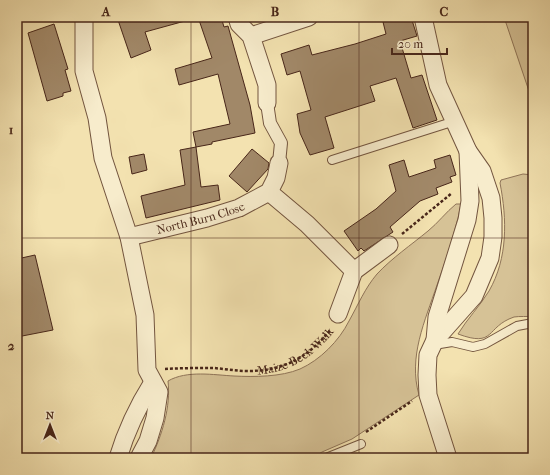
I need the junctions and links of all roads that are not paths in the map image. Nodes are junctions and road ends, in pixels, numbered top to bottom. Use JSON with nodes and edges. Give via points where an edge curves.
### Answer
{"nodes":[{"id":1,"x":84,"y":17,"type":"edge"},
{"id":2,"x":237,"y":17,"type":"edge"},
{"id":3,"x":309,"y":17,"type":"edge"},
{"id":4,"x":423,"y":17,"type":"edge"},
{"id":5,"x":251,"y":36,"type":"junction"},
{"id":6,"x":267,"y":103,"type":"joint"},
{"id":7,"x":455,"y":121,"type":"junction"},
{"id":8,"x":468,"y":151,"type":"junction"},
{"id":9,"x":332,"y":160,"type":"dead end"},
{"id":10,"x":279,"y":163,"type":"joint"},
{"id":11,"x":269,"y":192,"type":"junction"},
{"id":12,"x":129,"y":237,"type":"junction"},
{"id":13,"x":389,"y":245,"type":"road end"},
{"id":14,"x":354,"y":271,"type":"junction"},
{"id":15,"x":338,"y":314,"type":"road end"},
{"id":16,"x":533,"y":323,"type":"edge"},
{"id":17,"x":434,"y":342,"type":"junction"},
{"id":18,"x":150,"y":376,"type":"junction"},
{"id":19,"x":361,"y":444,"type":"dead end"},
{"id":20,"x":118,"y":458,"type":"edge"},
{"id":21,"x":139,"y":458,"type":"edge"},
{"id":22,"x":326,"y":458,"type":"edge"},
{"id":23,"x":448,"y":458,"type":"edge"}],
"edges":[{"from":1,"to":12,"type":"street","via":[[84,71],[98,118],[103,158]]},
{"from":2,"to":5,"type":"street","via":[[239,24]]},
{"from":3,"to":5,"type":"street"},
{"from":4,"to":7,"type":"street","via":[[438,85]]},
{"from":5,"to":6,"type":"street","via":[[267,85]]},
{"from":6,"to":10,"type":"street","via":[[270,123],[281,143]]},
{"from":7,"to":8,"type":"street"},
{"from":7,"to":9,"type":"lane"},
{"from":8,"to":17,"type":"street","via":[[470,189],[467,220],[436,317]]},
{"from":8,"to":17,"type":"street","via":[[482,171],[491,198],[493,237],[490,258],[474,296]]},
{"from":10,"to":11,"type":"street","via":[[276,178]]},
{"from":11,"to":12,"type":"street","name":"North Burn Close","via":[[239,208]]},
{"from":11,"to":14,"type":"street","via":[[307,224]]},
{"from":12,"to":18,"type":"street","via":[[145,315]]},
{"from":13,"to":14,"type":"street"},
{"from":14,"to":15,"type":"street","name":"Maize Beck Walk"},
{"from":16,"to":17,"type":"lane","via":[[517,326],[485,344],[473,347],[452,342]]},
{"from":17,"to":23,"type":"street","via":[[428,355],[428,395]]},
{"from":18,"to":20,"type":"street"},
{"from":18,"to":21,"type":"street","via":[[159,392],[155,418],[148,441]]},
{"from":19,"to":22,"type":"lane"}]}
